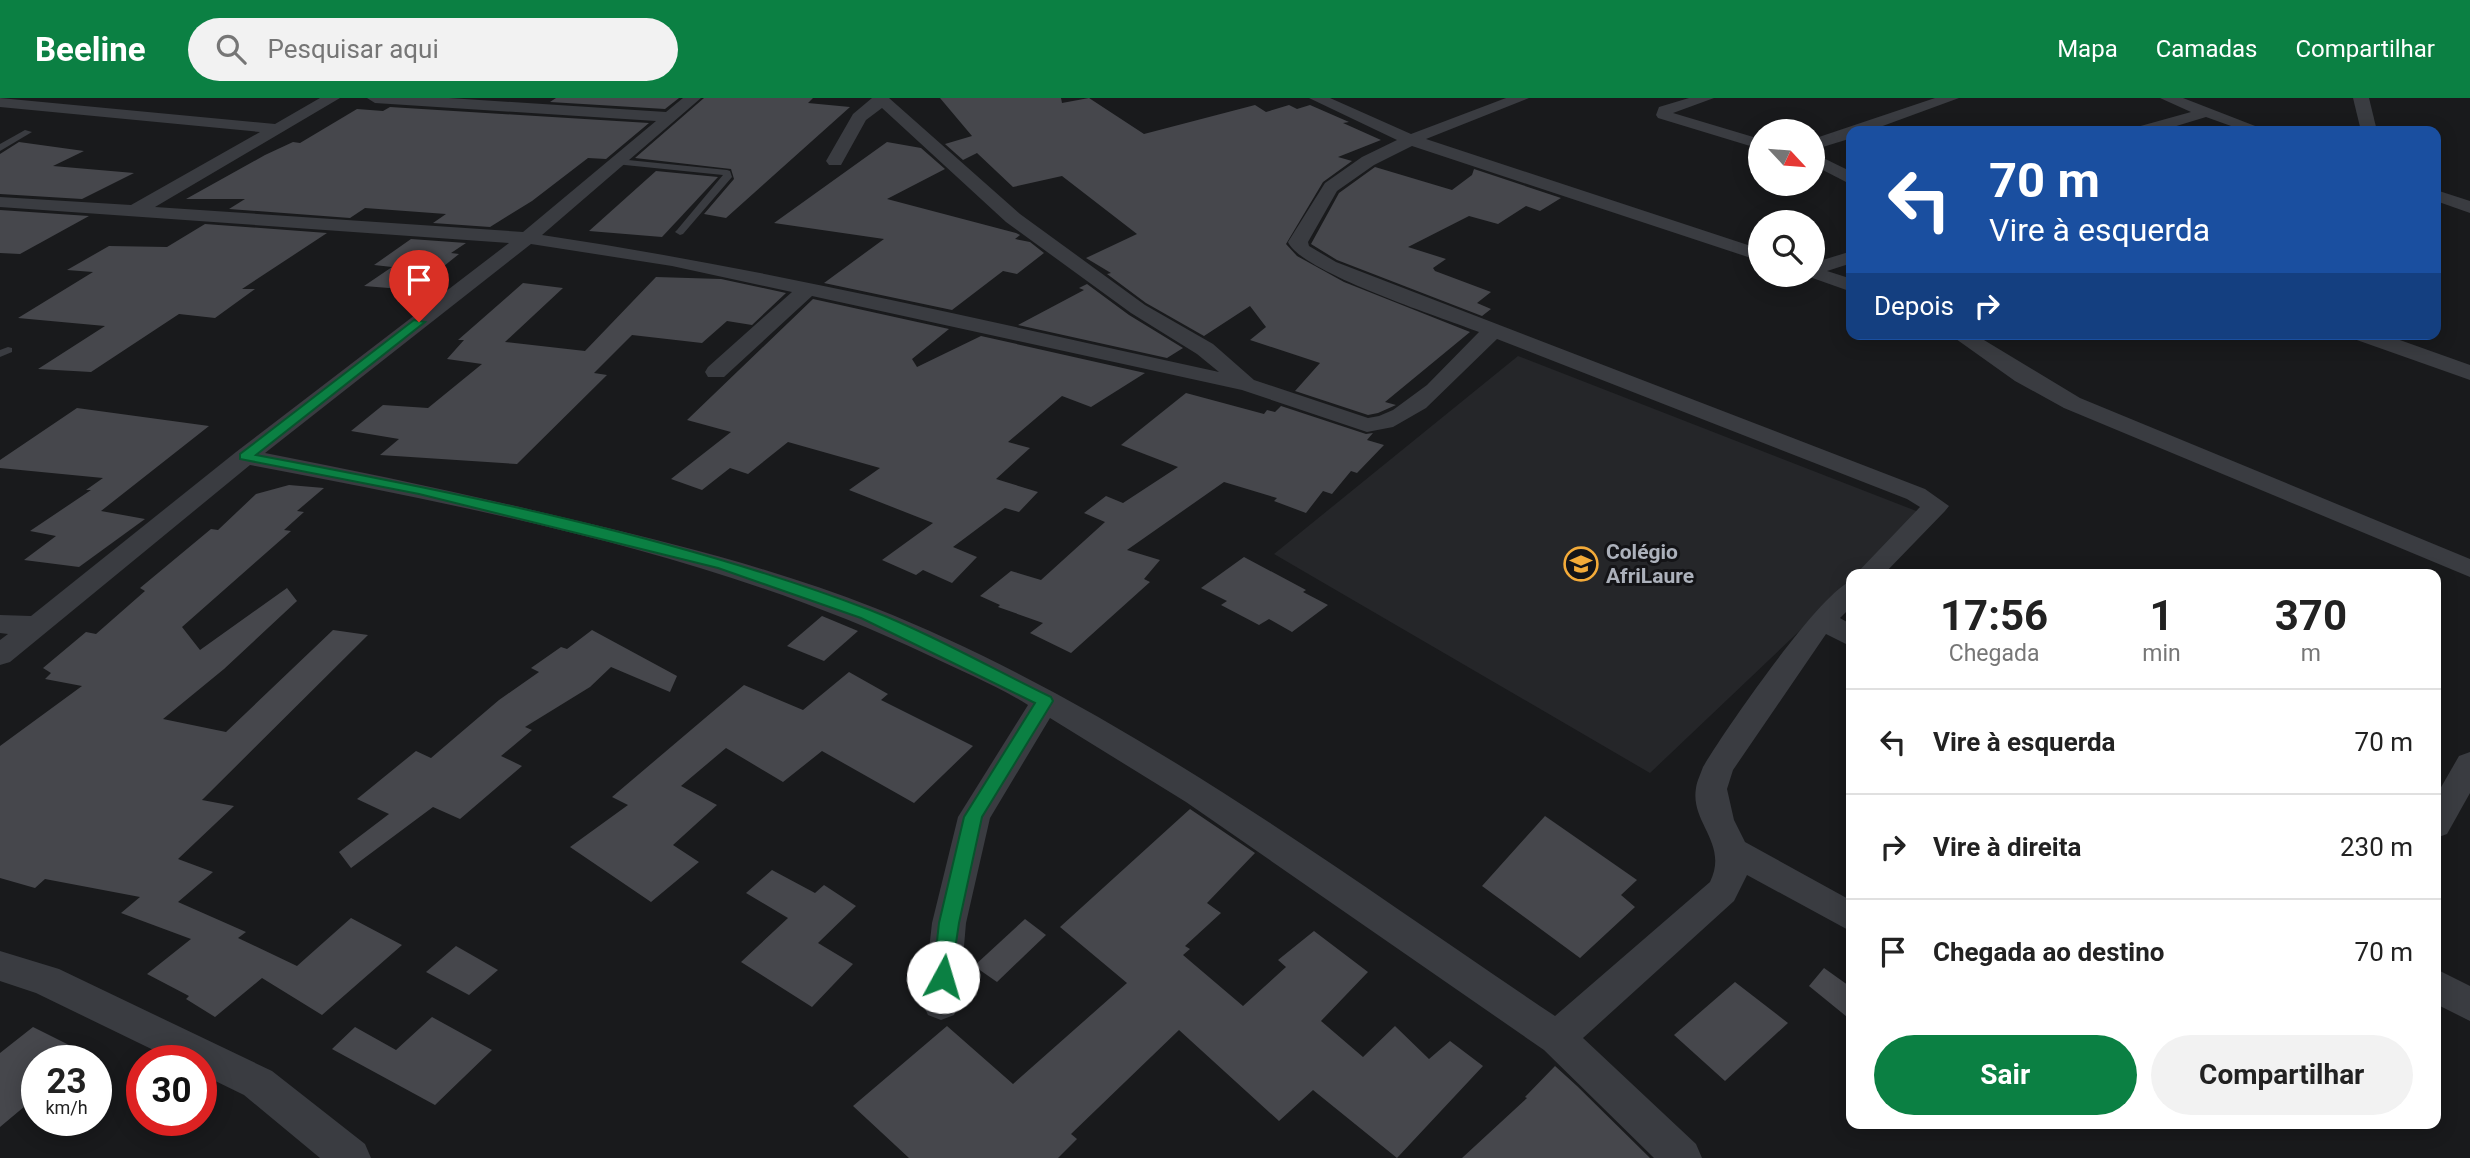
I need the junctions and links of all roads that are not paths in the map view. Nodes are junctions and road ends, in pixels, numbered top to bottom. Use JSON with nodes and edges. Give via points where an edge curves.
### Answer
{"nodes":[{"id":1,"x":332,"y":98,"type":"edge"},
{"id":2,"x":375,"y":98,"type":"edge"},
{"id":3,"x":693,"y":98,"type":"edge"},
{"id":4,"x":1317,"y":98,"type":"edge"},
{"id":5,"x":1521,"y":98,"type":"edge"},
{"id":6,"x":1706,"y":98,"type":"edge"},
{"id":7,"x":1951,"y":98,"type":"edge"},
{"id":8,"x":2168,"y":98,"type":"edge"},
{"id":9,"x":881,"y":99,"type":"edge"},
{"id":10,"x":2358,"y":99,"type":"edge"},
{"id":11,"x":0,"y":102,"type":"edge"},
{"id":12,"x":2207,"y":112,"type":"junction"},
{"id":13,"x":667,"y":117,"type":"junction"},
{"id":14,"x":1869,"y":126,"type":"edge"},
{"id":15,"x":2160,"y":126,"type":"edge"},
{"id":16,"x":2246,"y":126,"type":"edge"},
{"id":17,"x":2366,"y":126,"type":"edge"},
{"id":18,"x":276,"y":129,"type":"junction"},
{"id":19,"x":28,"y":132,"type":"dead end"},
{"id":20,"x":1846,"y":134,"type":"edge"},
{"id":21,"x":1412,"y":140,"type":"junction"},
{"id":22,"x":1748,"y":140,"type":"edge"},
{"id":23,"x":1825,"y":141,"type":"edge"},
{"id":24,"x":0,"y":148,"type":"edge"},
{"id":25,"x":835,"y":161,"type":"dead end"},
{"id":26,"x":618,"y":162,"type":"junction"},
{"id":27,"x":1825,"y":165,"type":"edge"},
{"id":28,"x":1846,"y":177,"type":"edge"},
{"id":29,"x":2441,"y":197,"type":"edge"},
{"id":30,"x":0,"y":202,"type":"edge"},
{"id":31,"x":2470,"y":207,"type":"edge"},
{"id":32,"x":136,"y":210,"type":"junction"},
{"id":33,"x":680,"y":232,"type":"dead end"},
{"id":34,"x":527,"y":238,"type":"junction"},
{"id":35,"x":1748,"y":251,"type":"edge"},
{"id":36,"x":1846,"y":259,"type":"edge"},
{"id":37,"x":1825,"y":267,"type":"edge"},
{"id":38,"x":1825,"y":276,"type":"edge"},
{"id":39,"x":1846,"y":284,"type":"edge"},
{"id":40,"x":809,"y":288,"type":"junction"},
{"id":41,"x":1492,"y":331,"type":"junction"},
{"id":42,"x":1968,"y":340,"type":"edge"},
{"id":43,"x":2379,"y":340,"type":"edge"},
{"id":44,"x":2470,"y":348,"type":"edge"},
{"id":45,"x":2462,"y":370,"type":"edge"},
{"id":46,"x":716,"y":372,"type":"dead end"},
{"id":47,"x":1248,"y":385,"type":"junction"},
{"id":48,"x":245,"y":457,"type":"junction"},
{"id":49,"x":1873,"y":569,"type":"edge"},
{"id":50,"x":2470,"y":569,"type":"edge"},
{"id":51,"x":1846,"y":596,"type":"edge"},
{"id":52,"x":1822,"y":619,"type":"junction"},
{"id":53,"x":0,"y":624,"type":"edge"},
{"id":54,"x":37,"y":625,"type":"junction"},
{"id":55,"x":1846,"y":634,"type":"edge"},
{"id":56,"x":0,"y":655,"type":"edge"},
{"id":57,"x":1045,"y":701,"type":"junction"},
{"id":58,"x":2470,"y":764,"type":"edge"},
{"id":59,"x":2441,"y":816,"type":"edge"},
{"id":60,"x":1733,"y":851,"type":"junction"},
{"id":61,"x":1846,"y":915,"type":"edge"},
{"id":62,"x":0,"y":966,"type":"edge"},
{"id":63,"x":2441,"y":988,"type":"edge"},
{"id":64,"x":940,"y":1004,"type":"dead end"},
{"id":65,"x":2470,"y":1005,"type":"edge"},
{"id":66,"x":1557,"y":1038,"type":"junction"},
{"id":67,"x":351,"y":1158,"type":"edge"},
{"id":68,"x":1682,"y":1158,"type":"edge"}],
"edges":[{"from":1,"to":18,"type":"street"},
{"from":2,"to":13,"type":"street"},
{"from":3,"to":13,"type":"street"},
{"from":4,"to":21,"type":"street"},
{"from":5,"to":21,"type":"street"},
{"from":6,"to":22,"type":"street","via":[[1665,110],[1664,115]]},
{"from":7,"to":14,"type":"street"},
{"from":8,"to":12,"type":"street"},
{"from":9,"to":25,"type":"street","via":[[859,117]]},
{"from":9,"to":47,"type":"street","via":[[1013,218],[1138,309],[1205,349]]},
{"from":10,"to":17,"type":"street"},
{"from":11,"to":18,"type":"street"},
{"from":12,"to":15,"type":"street"},
{"from":12,"to":16,"type":"street"},
{"from":13,"to":26,"type":"street"},
{"from":18,"to":32,"type":"street"},
{"from":19,"to":24,"type":"lane"},
{"from":20,"to":23,"type":"street"},
{"from":21,"to":35,"type":"street"},
{"from":21,"to":41,"type":"street","via":[[1331,186],[1311,212],[1307,231],[1298,242],[1301,249],[1329,266]]},
{"from":26,"to":33,"type":"lane","via":[[727,173]]},
{"from":26,"to":34,"type":"street"},
{"from":27,"to":28,"type":"street"},
{"from":29,"to":31,"type":"street"},
{"from":30,"to":32,"type":"street"},
{"from":32,"to":34,"type":"street"},
{"from":34,"to":40,"type":"street","via":[[672,260]]},
{"from":34,"to":48,"type":"street"},
{"from":36,"to":37,"type":"street"},
{"from":38,"to":39,"type":"street"},
{"from":40,"to":46,"type":"street"},
{"from":40,"to":47,"type":"street"},
{"from":41,"to":47,"type":"street","via":[[1410,411],[1382,425],[1367,425]]},
{"from":41,"to":49,"type":"street","via":[[1916,494],[1936,506]]},
{"from":42,"to":50,"type":"street","via":[[2072,403]]},
{"from":43,"to":45,"type":"street"},
{"from":44,"to":45,"type":"street"},
{"from":48,"to":54,"type":"street"},
{"from":48,"to":57,"type":"street","via":[[419,490],[722,564],[866,615]]},
{"from":51,"to":52,"type":"street"},
{"from":52,"to":55,"type":"street"},
{"from":52,"to":60,"type":"street","via":[[1719,767],[1711,789],[1718,820]]},
{"from":53,"to":54,"type":"street"},
{"from":54,"to":56,"type":"street"},
{"from":57,"to":64,"type":"street","via":[[974,817],[949,923]]},
{"from":57,"to":66,"type":"street","via":[[1197,793]]},
{"from":58,"to":59,"type":"street"},
{"from":60,"to":61,"type":"street"},
{"from":60,"to":66,"type":"street","via":[[1731,872],[1722,891]]},
{"from":62,"to":67,"type":"street","via":[[46,980],[258,1083]]},
{"from":63,"to":65,"type":"street"},
{"from":66,"to":68,"type":"street"}]}
